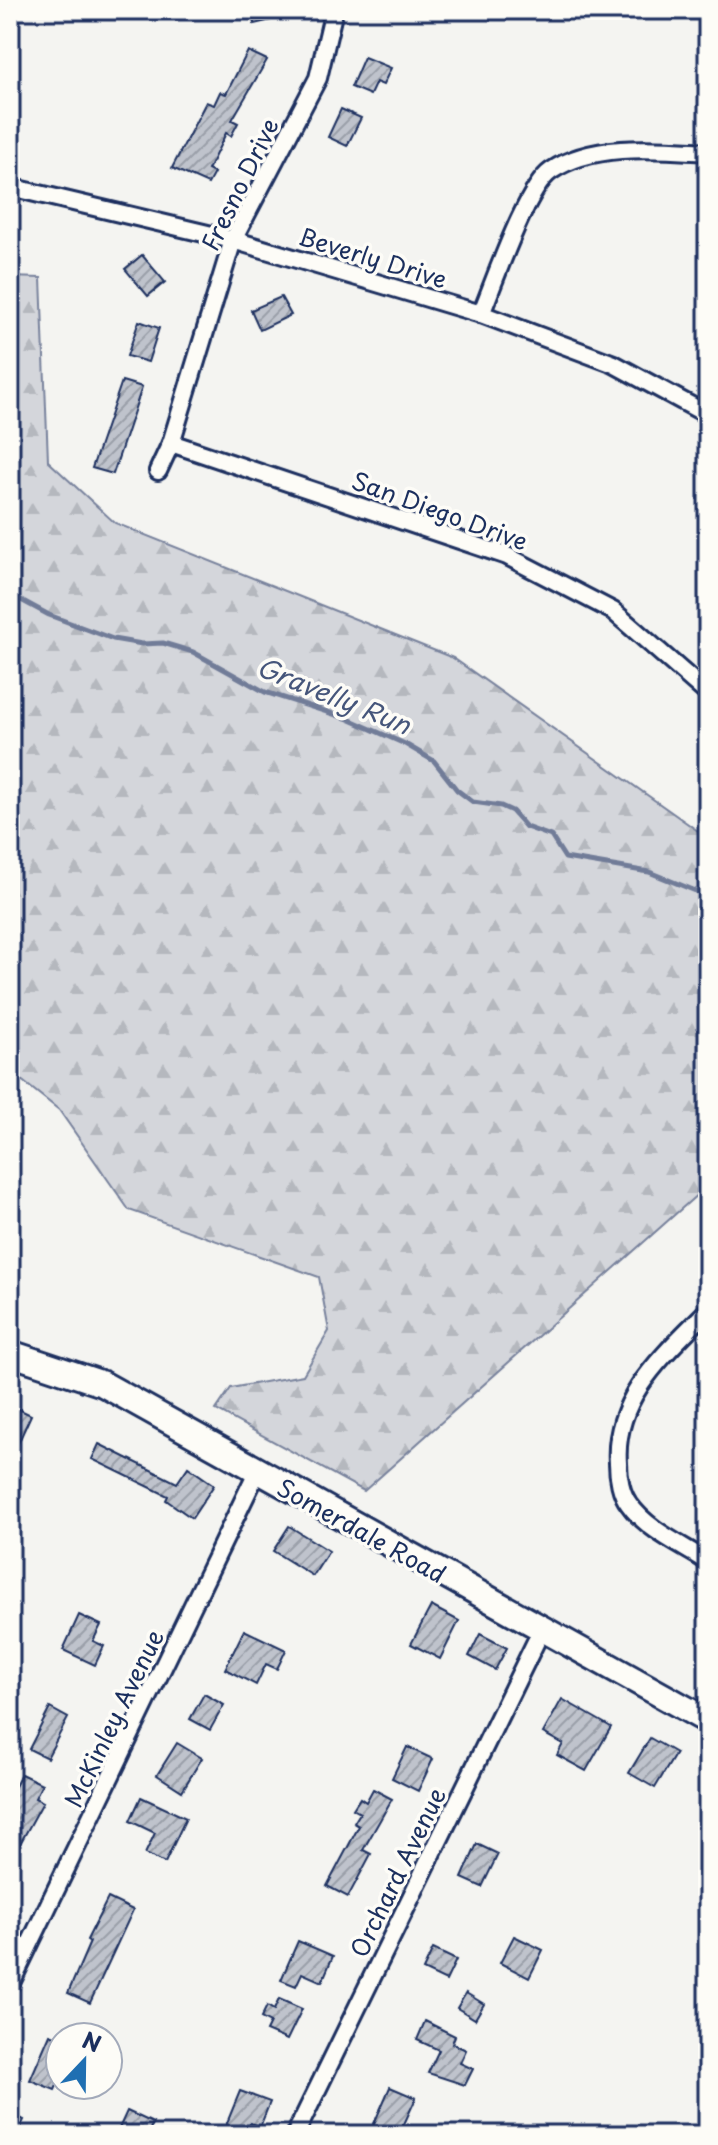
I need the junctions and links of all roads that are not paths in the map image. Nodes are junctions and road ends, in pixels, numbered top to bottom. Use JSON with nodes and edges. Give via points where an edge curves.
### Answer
{"nodes":[{"id":1,"x":334,"y":10,"type":"edge"},
{"id":2,"x":708,"y":152,"type":"edge"},
{"id":3,"x":10,"y":187,"type":"edge"},
{"id":4,"x":233,"y":240,"type":"junction"},
{"id":5,"x":481,"y":314,"type":"junction"},
{"id":6,"x":708,"y":415,"type":"edge"},
{"id":7,"x":171,"y":443,"type":"junction"},
{"id":8,"x":158,"y":471,"type":"dead end"},
{"id":9,"x":708,"y":694,"type":"edge"},
{"id":10,"x":708,"y":1310,"type":"edge"},
{"id":11,"x":10,"y":1353,"type":"edge"},
{"id":12,"x":257,"y":1472,"type":"junction"},
{"id":13,"x":708,"y":1562,"type":"edge"},
{"id":14,"x":542,"y":1629,"type":"junction"},
{"id":15,"x":708,"y":1721,"type":"edge"},
{"id":16,"x":10,"y":1985,"type":"edge"},
{"id":17,"x":295,"y":2135,"type":"edge"}],
"edges":[{"from":1,"to":4,"type":"street","name":"Fresno Drive","via":[[318,78]]},
{"from":2,"to":5,"type":"street","via":[[610,151],[550,171],[534,189]]},
{"from":3,"to":4,"type":"street","name":"Beverly Drive"},
{"from":4,"to":5,"type":"street","name":"Beverly Drive"},
{"from":4,"to":7,"type":"street","name":"Fresno Drive"},
{"from":5,"to":6,"type":"street","name":"Beverly Drive","via":[[614,364]]},
{"from":7,"to":8,"type":"street","name":"Fresno Drive"},
{"from":7,"to":9,"type":"street","name":"San Diego Drive","via":[[507,556],[613,611]]},
{"from":10,"to":13,"type":"street","via":[[639,1384],[616,1444],[627,1503],[647,1524]]},
{"from":11,"to":12,"type":"main road","name":"Somerdale Road","via":[[103,1384]]},
{"from":12,"to":14,"type":"main road","name":"Somerdale Road"},
{"from":12,"to":16,"type":"street","name":"McKinley Avenue"},
{"from":14,"to":15,"type":"main road","name":"Somerdale Road"},
{"from":14,"to":17,"type":"street","name":"Orchard Avenue"}]}
